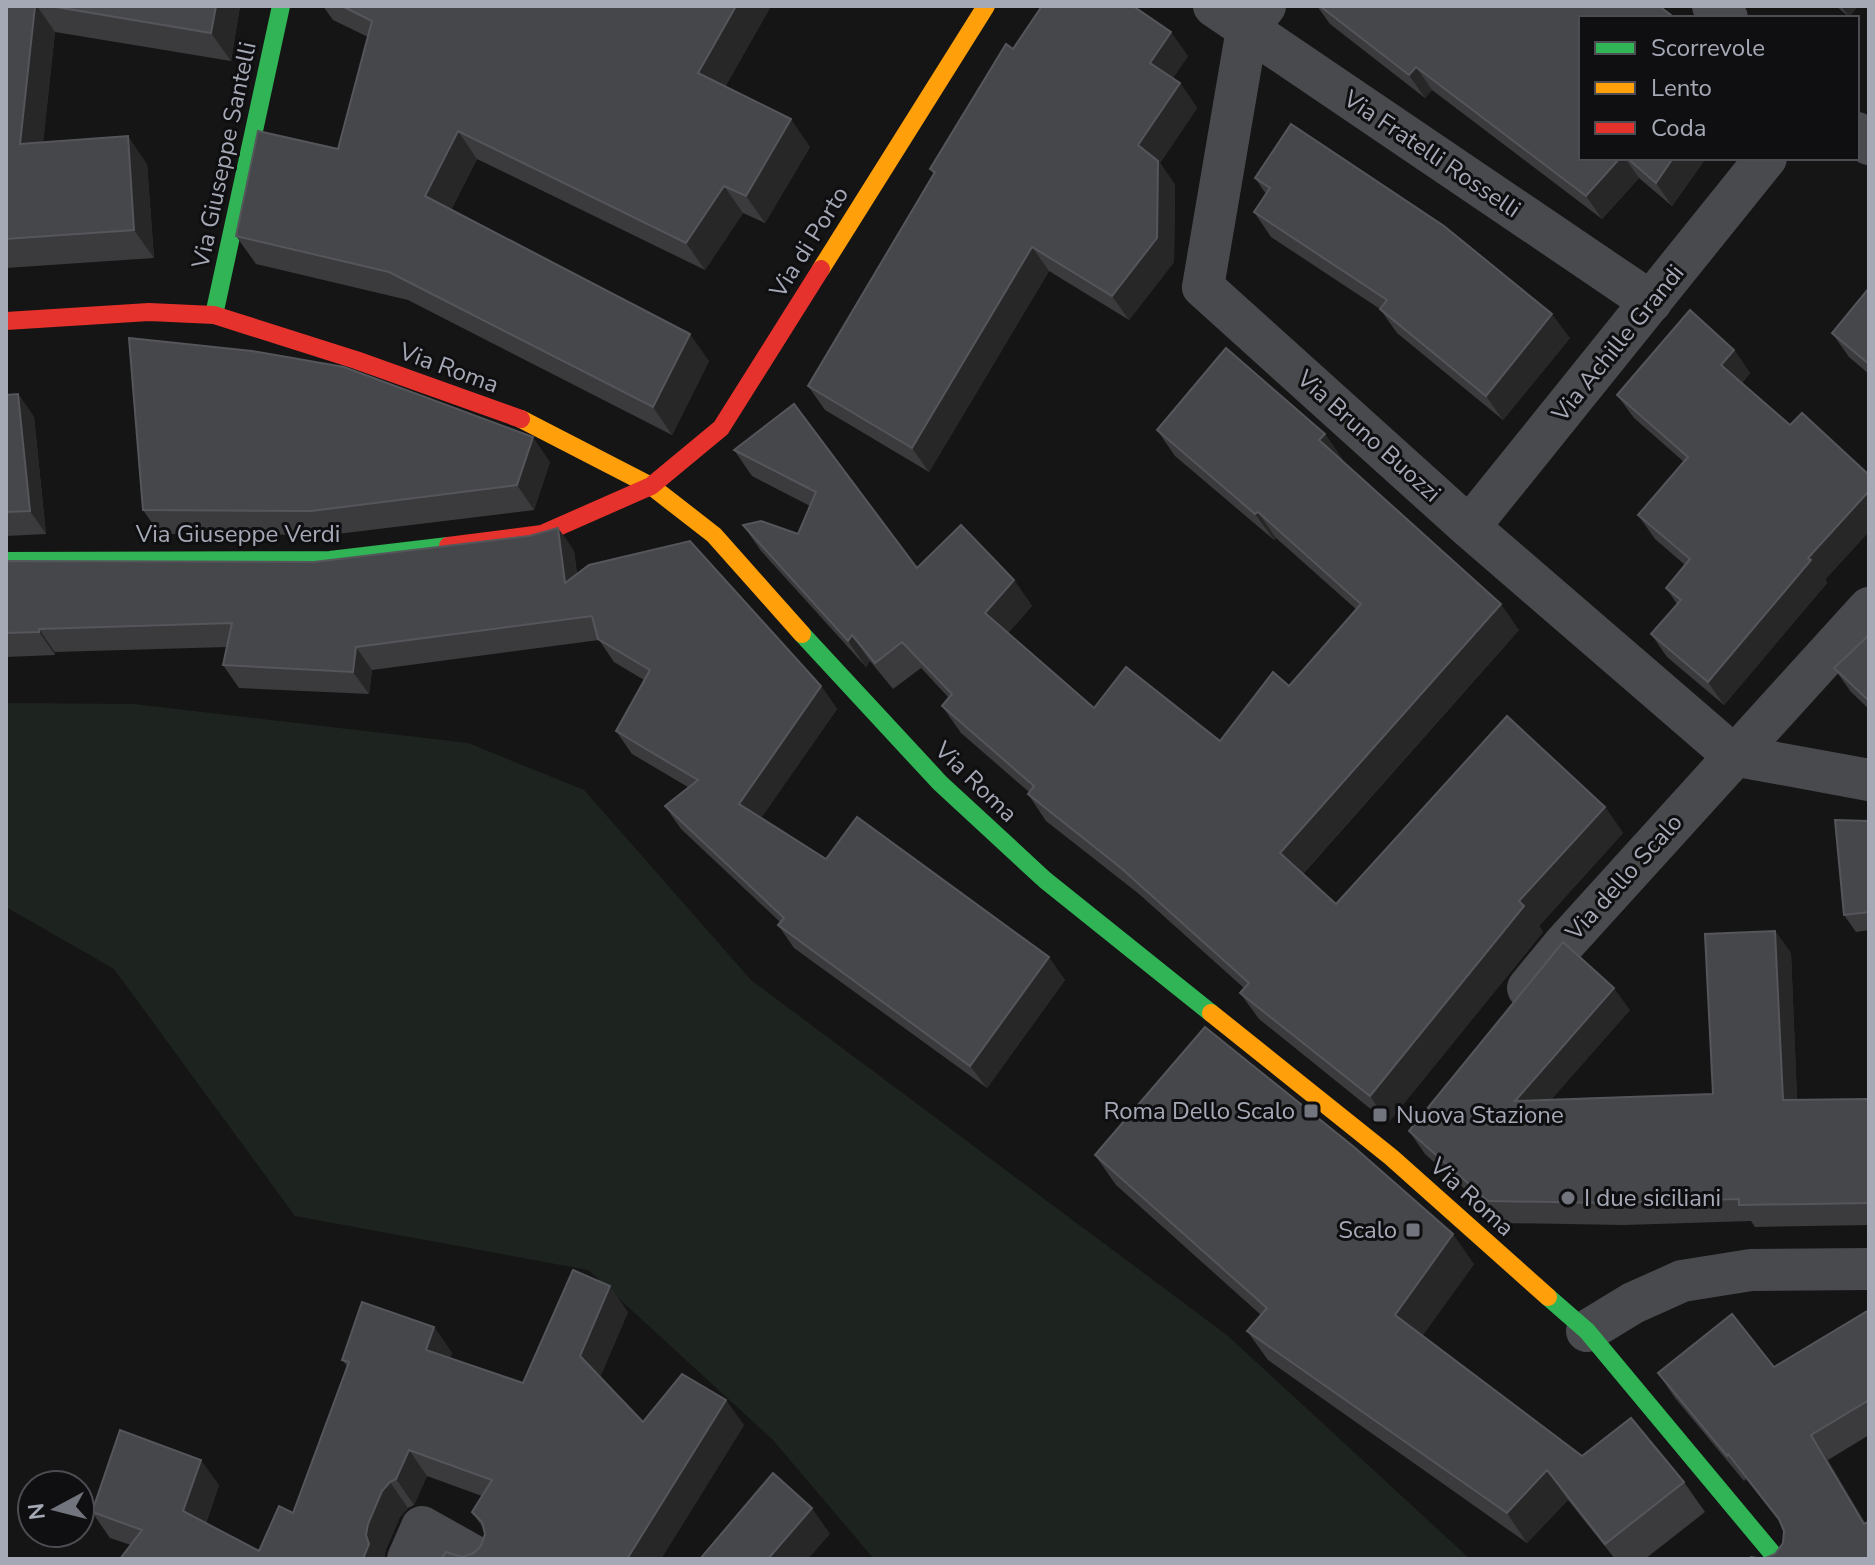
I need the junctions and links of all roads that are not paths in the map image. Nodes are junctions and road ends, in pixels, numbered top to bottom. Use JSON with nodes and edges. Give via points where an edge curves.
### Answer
{"nodes":[{"id":1,"x":281,"y":6,"type":"edge"},
{"id":2,"x":986,"y":6,"type":"edge"},
{"id":3,"x":1214,"y":6,"type":"edge"},
{"id":4,"x":1256,"y":18,"type":"edge"},
{"id":5,"x":1764,"y":160,"type":"edge"},
{"id":6,"x":1651,"y":302,"type":"junction"},
{"id":7,"x":214,"y":315,"type":"junction"},
{"id":8,"x":6,"y":321,"type":"edge"},
{"id":9,"x":651,"y":486,"type":"junction"},
{"id":10,"x":1469,"y":527,"type":"junction"},
{"id":11,"x":6,"y":561,"type":"edge"},
{"id":12,"x":1869,"y":608,"type":"edge"},
{"id":13,"x":1733,"y":755,"type":"junction"},
{"id":14,"x":1869,"y":780,"type":"edge"},
{"id":15,"x":1507,"y":1014,"type":"edge"},
{"id":16,"x":1869,"y":1269,"type":"edge"},
{"id":17,"x":1587,"y":1331,"type":"junction"},
{"id":18,"x":408,"y":1559,"type":"edge"},
{"id":19,"x":479,"y":1559,"type":"edge"},
{"id":20,"x":1777,"y":1559,"type":"edge"}],
"edges":[{"from":1,"to":7,"type":"main road","name":"Via Giuseppe Santelli"},
{"from":2,"to":9,"type":"main road","name":"Via di Porto","via":[[721,428]]},
{"from":3,"to":4,"type":"street","name":"Via Fratelli Rosselli"},
{"from":4,"to":6,"type":"street","name":"Via Fratelli Rosselli"},
{"from":4,"to":10,"type":"street","name":"Via Bruno Buozzi","via":[[1203,287]]},
{"from":5,"to":6,"type":"street","name":"Via Achille Grandi"},
{"from":6,"to":10,"type":"street","name":"Via Achille Grandi"},
{"from":7,"to":8,"type":"main road","name":"Via Roma","via":[[149,312]]},
{"from":7,"to":9,"type":"main road","name":"Via Roma","via":[[533,423]]},
{"from":9,"to":11,"type":"main road","name":"Via Giuseppe Verdi","via":[[542,534],[330,560]]},
{"from":9,"to":17,"type":"main road","name":"Via Roma","via":[[714,535],[940,783],[1045,880],[1401,1145]]},
{"from":10,"to":13,"type":"street","name":"Via Bruno Buozzi"},
{"from":12,"to":13,"type":"street","name":"Via dello Scalo"},
{"from":13,"to":14,"type":"street"},
{"from":13,"to":15,"type":"street","name":"Via dello Scalo"},
{"from":16,"to":17,"type":"street","via":[[1751,1270],[1682,1281]]},
{"from":17,"to":20,"type":"main road","name":"Via Roma"},
{"from":18,"to":19,"type":"street","via":[[422,1527]]}]}
